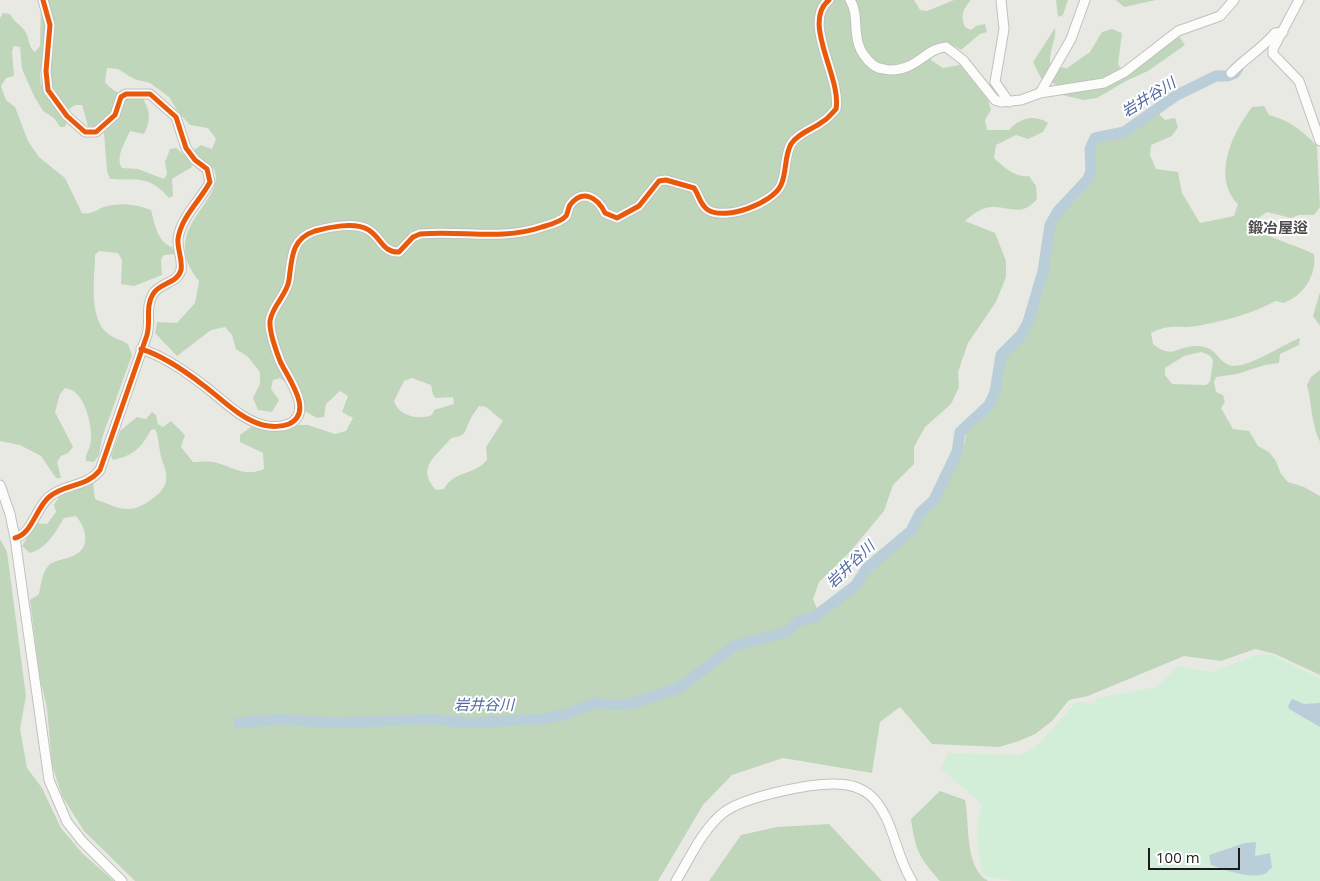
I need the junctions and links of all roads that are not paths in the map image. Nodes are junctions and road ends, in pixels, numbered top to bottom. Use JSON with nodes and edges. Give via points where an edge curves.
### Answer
{"nodes":[{"id":1,"x":44,"y":0,"type":"edge"},
{"id":2,"x":829,"y":0,"type":"edge"},
{"id":3,"x":850,"y":0,"type":"edge"},
{"id":4,"x":1001,"y":0,"type":"edge"},
{"id":5,"x":1085,"y":0,"type":"edge"},
{"id":6,"x":1234,"y":0,"type":"edge"},
{"id":7,"x":1299,"y":0,"type":"edge"},
{"id":8,"x":1283,"y":32,"type":"junction"},
{"id":9,"x":1231,"y":73,"type":"dead end"},
{"id":10,"x":1040,"y":93,"type":"junction"},
{"id":11,"x":1009,"y":102,"type":"junction"},
{"id":12,"x":1320,"y":141,"type":"edge"},
{"id":13,"x":142,"y":349,"type":"junction"},
{"id":14,"x":0,"y":485,"type":"edge"},
{"id":15,"x":15,"y":538,"type":"junction"},
{"id":16,"x":122,"y":881,"type":"edge"},
{"id":17,"x":676,"y":881,"type":"edge"},
{"id":18,"x":912,"y":881,"type":"edge"}],
"edges":[{"from":1,"to":13,"type":"street","via":[[50,25],[46,80],[54,101],[67,116],[85,132],[96,132],[115,115],[121,97],[150,94],[176,117],[186,148],[210,175],[210,182],[182,224],[178,238],[181,270],[177,277],[158,287],[149,302],[150,327]]},
{"from":2,"to":13,"type":"street","via":[[822,5],[818,25],[836,87],[836,109],[825,121],[792,143],[785,176],[776,194],[769,199],[728,214],[718,213],[707,210],[694,188],[666,180],[659,182],[639,206],[617,218],[605,213],[599,202],[589,196],[570,205],[566,216],[556,222],[515,235],[420,234],[412,237],[400,252],[388,251],[367,229],[358,226],[334,227],[305,236],[294,245],[289,283],[270,320],[280,359],[300,404],[295,421],[286,425],[263,425],[253,420],[158,354]]},
{"from":3,"to":11,"type":"street","via":[[857,40],[872,65],[880,69],[903,69],[938,47],[946,47],[963,60],[995,100]]},
{"from":4,"to":11,"type":"street","via":[[1004,29],[994,82]]},
{"from":5,"to":10,"type":"street","via":[[1071,38]]},
{"from":6,"to":10,"type":"street","via":[[1220,16],[1178,31],[1125,72],[1104,83]]},
{"from":7,"to":8,"type":"street"},
{"from":8,"to":9,"type":"street","via":[[1275,33],[1256,54]]},
{"from":8,"to":12,"type":"street","via":[[1273,54],[1299,81]]},
{"from":10,"to":11,"type":"street"},
{"from":13,"to":15,"type":"street","via":[[100,470],[88,482],[51,495],[24,534]]},
{"from":14,"to":15,"type":"street"},
{"from":15,"to":16,"type":"street","via":[[49,780],[67,822]]},
{"from":17,"to":18,"type":"street","via":[[704,834],[724,812],[748,800],[836,784],[859,788],[878,805]]}]}
